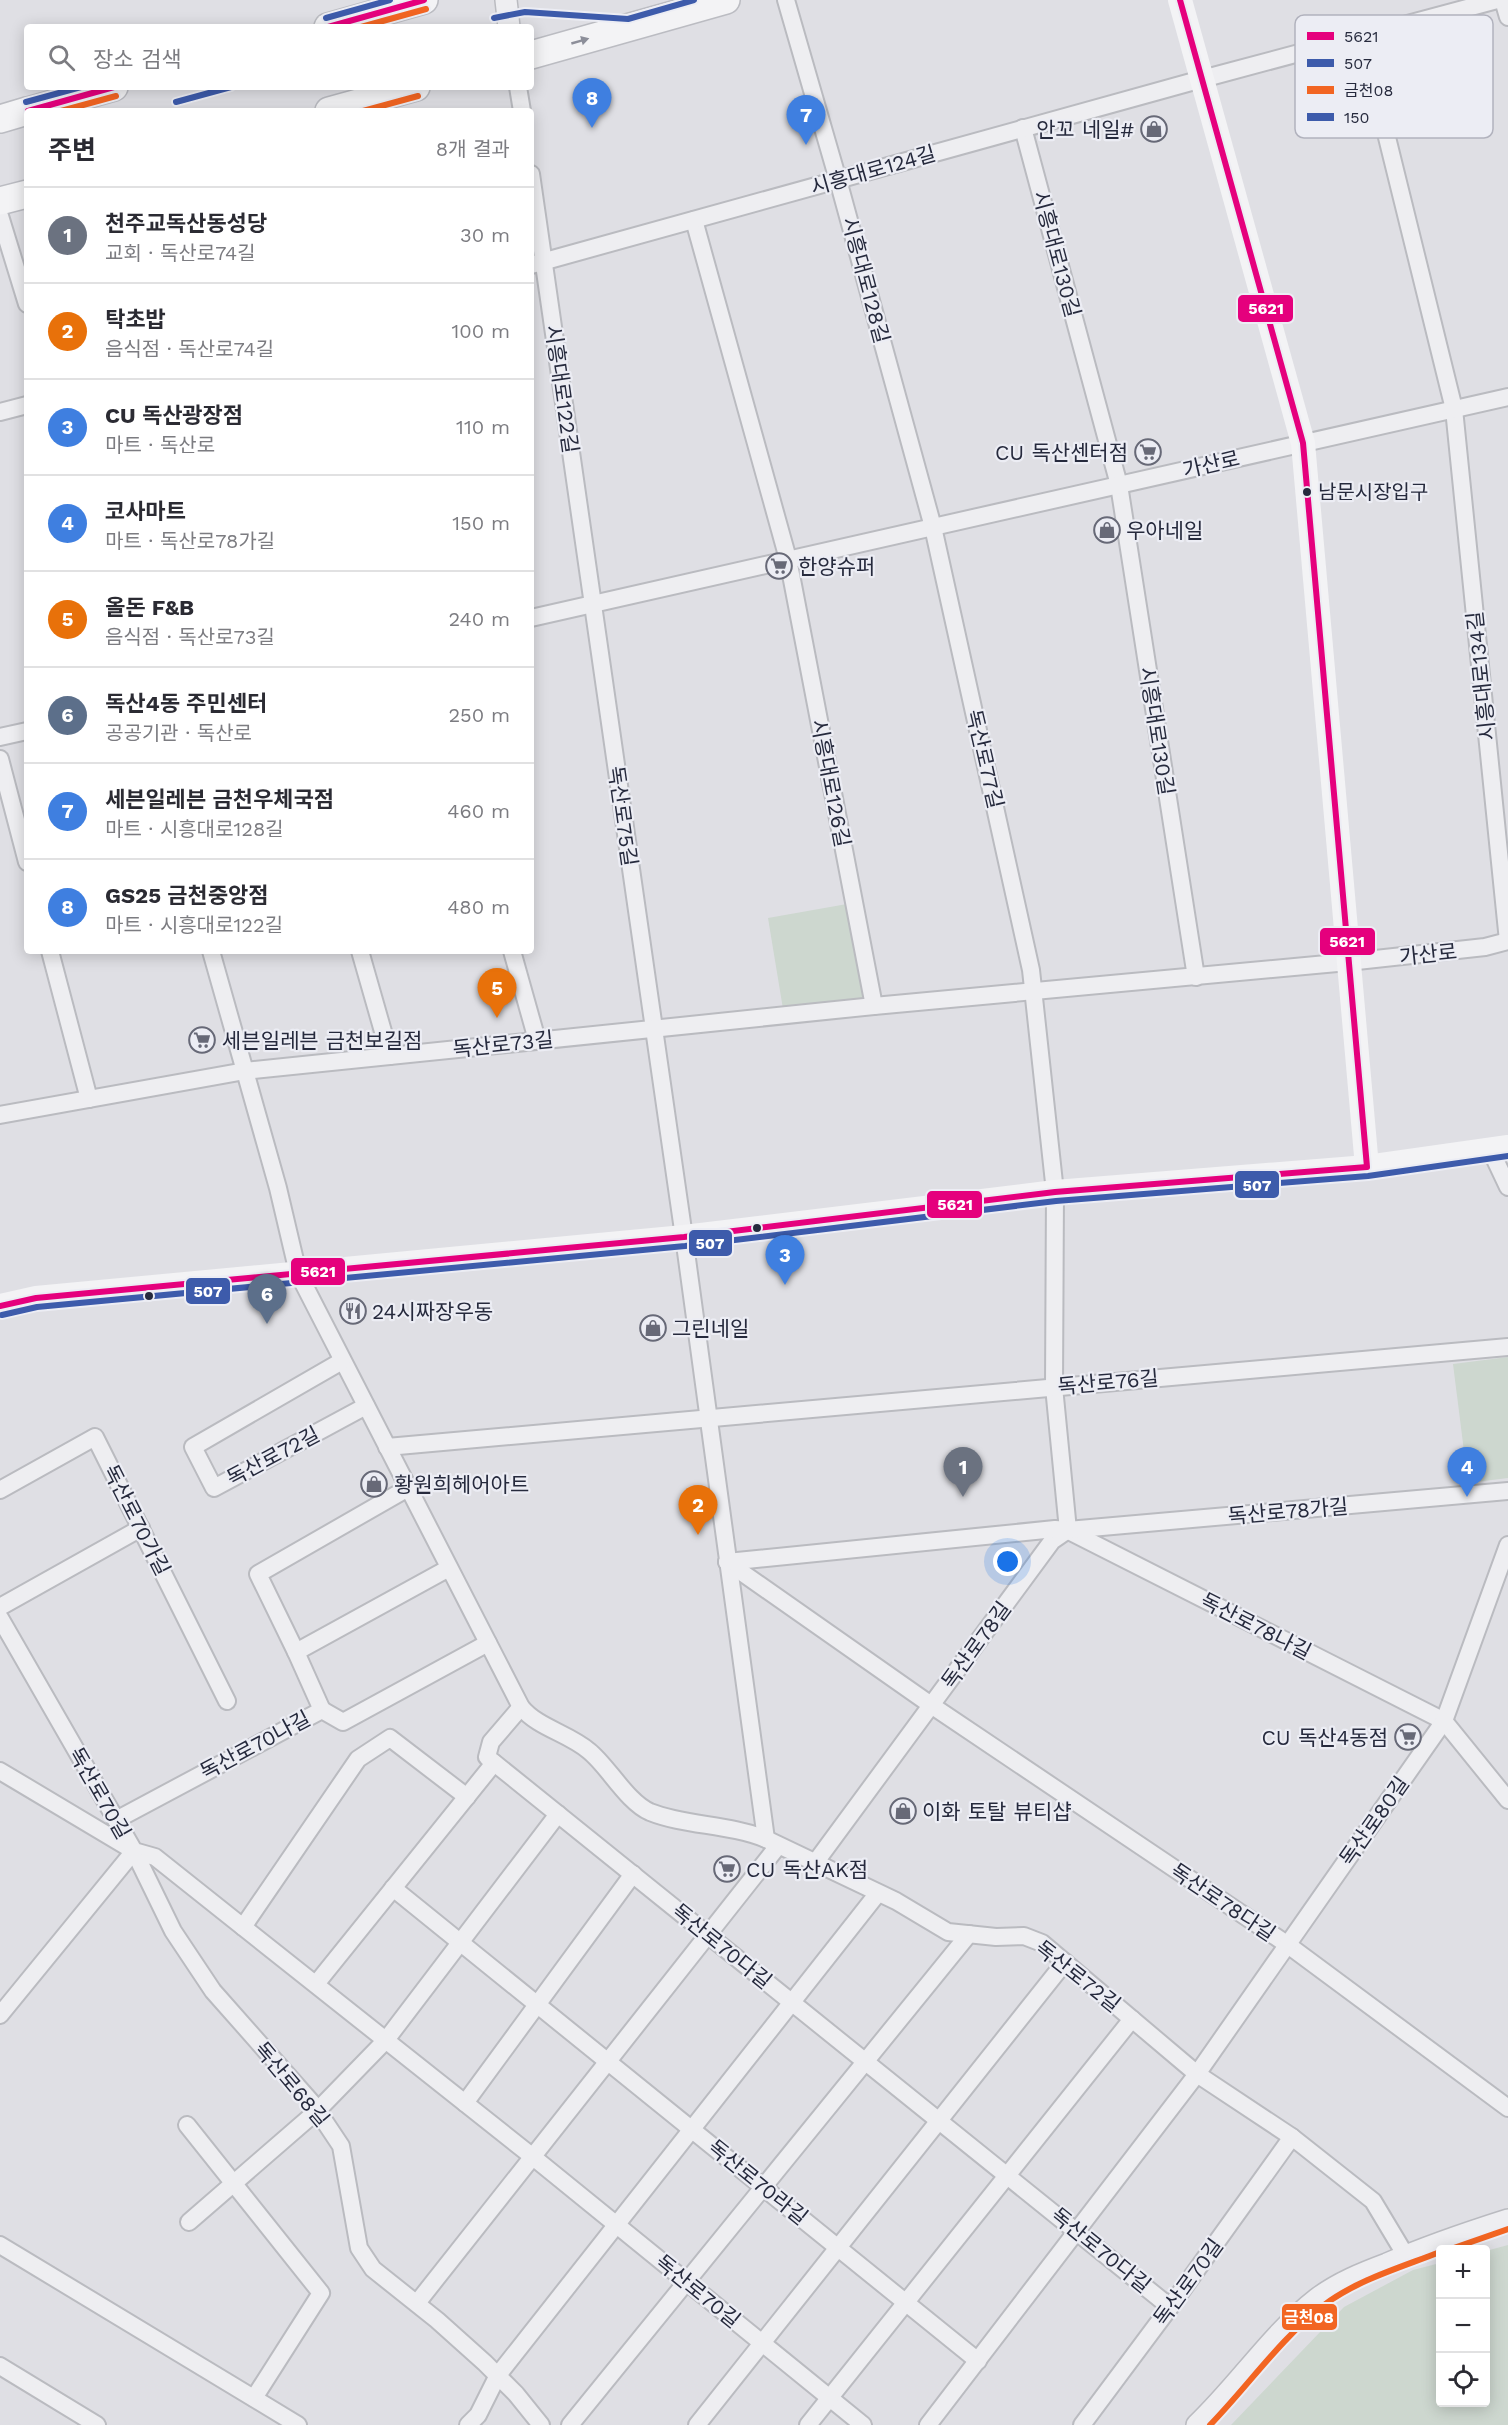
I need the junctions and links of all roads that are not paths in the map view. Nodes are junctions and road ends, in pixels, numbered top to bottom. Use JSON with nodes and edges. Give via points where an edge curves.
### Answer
{"nodes":[{"id":1,"x":424,"y":0,"type":"edge"},
{"id":2,"x":506,"y":0,"type":"edge"},
{"id":3,"x":726,"y":0,"type":"edge"},
{"id":4,"x":786,"y":0,"type":"edge"},
{"id":5,"x":1180,"y":0,"type":"edge"},
{"id":6,"x":1497,"y":0,"type":"edge"},
{"id":7,"x":1503,"y":0,"type":"edge"},
{"id":8,"x":1441,"y":15,"type":"edge"},
{"id":9,"x":1508,"y":17,"type":"edge"},
{"id":10,"x":338,"y":24,"type":"edge"},
{"id":11,"x":509,"y":24,"type":"edge"},
{"id":12,"x":534,"y":54,"type":"edge"},
{"id":13,"x":1295,"y":54,"type":"edge"},
{"id":14,"x":1202,"y":79,"type":"junction"},
{"id":15,"x":103,"y":90,"type":"edge"},
{"id":16,"x":405,"y":90,"type":"edge"},
{"id":17,"x":518,"y":90,"type":"edge"},
{"id":18,"x":39,"y":108,"type":"edge"},
{"id":19,"x":340,"y":108,"type":"edge"},
{"id":20,"x":522,"y":108,"type":"edge"},
{"id":21,"x":24,"y":112,"type":"edge"},
{"id":22,"x":0,"y":119,"type":"edge"},
{"id":23,"x":1023,"y":128,"type":"junction"},
{"id":24,"x":1387,"y":138,"type":"edge"},
{"id":25,"x":838,"y":180,"type":"junction"},
{"id":26,"x":24,"y":195,"type":"edge"},
{"id":27,"x":0,"y":201,"type":"edge"},
{"id":28,"x":0,"y":216,"type":"edge"},
{"id":29,"x":534,"y":218,"type":"edge"},
{"id":30,"x":694,"y":220,"type":"junction"},
{"id":31,"x":537,"y":263,"type":"edge"},
{"id":32,"x":24,"y":294,"type":"edge"},
{"id":33,"x":1508,"y":397,"type":"edge"},
{"id":34,"x":24,"y":406,"type":"edge"},
{"id":35,"x":1455,"y":409,"type":"junction"},
{"id":36,"x":0,"y":412,"type":"edge"},
{"id":37,"x":1303,"y":443,"type":"junction"},
{"id":38,"x":1119,"y":485,"type":"junction"},
{"id":39,"x":933,"y":527,"type":"junction"},
{"id":40,"x":788,"y":560,"type":"junction"},
{"id":41,"x":593,"y":604,"type":"junction"},
{"id":42,"x":534,"y":617,"type":"edge"},
{"id":43,"x":24,"y":732,"type":"edge"},
{"id":44,"x":0,"y":738,"type":"edge"},
{"id":45,"x":0,"y":759,"type":"edge"},
{"id":46,"x":24,"y":851,"type":"edge"},
{"id":47,"x":1508,"y":941,"type":"edge"},
{"id":48,"x":51,"y":954,"type":"edge"},
{"id":49,"x":212,"y":954,"type":"edge"},
{"id":50,"x":361,"y":954,"type":"edge"},
{"id":51,"x":513,"y":954,"type":"edge"},
{"id":52,"x":1348,"y":962,"type":"junction"},
{"id":53,"x":1196,"y":977,"type":"junction"},
{"id":54,"x":1035,"y":992,"type":"junction"},
{"id":55,"x":874,"y":1006,"type":"junction"},
{"id":56,"x":654,"y":1028,"type":"junction"},
{"id":57,"x":537,"y":1040,"type":"junction"},
{"id":58,"x":390,"y":1056,"type":"junction"},
{"id":59,"x":245,"y":1071,"type":"junction"},
{"id":60,"x":89,"y":1099,"type":"junction"},
{"id":61,"x":0,"y":1115,"type":"edge"},
{"id":62,"x":1499,"y":1149,"type":"edge"},
{"id":63,"x":1367,"y":1167,"type":"junction"},
{"id":64,"x":1508,"y":1187,"type":"edge"},
{"id":65,"x":1055,"y":1192,"type":"junction"},
{"id":66,"x":684,"y":1237,"type":"junction"},
{"id":67,"x":298,"y":1272,"type":"junction"},
{"id":68,"x":0,"y":1306,"type":"edge"},
{"id":69,"x":1508,"y":1347,"type":"edge"},
{"id":70,"x":342,"y":1361,"type":"junction"},
{"id":71,"x":1054,"y":1387,"type":"junction"},
{"id":72,"x":366,"y":1406,"type":"junction"},
{"id":73,"x":707,"y":1418,"type":"junction"},
{"id":74,"x":387,"y":1447,"type":"junction"},
{"id":75,"x":408,"y":1488,"type":"junction"},
{"id":76,"x":0,"y":1490,"type":"edge"},
{"id":77,"x":1508,"y":1491,"type":"edge"},
{"id":78,"x":141,"y":1528,"type":"junction"},
{"id":79,"x":1068,"y":1530,"type":"junction"},
{"id":80,"x":1508,"y":1545,"type":"edge"},
{"id":81,"x":727,"y":1562,"type":"junction"},
{"id":82,"x":449,"y":1568,"type":"junction"},
{"id":83,"x":0,"y":1607,"type":"edge"},
{"id":84,"x":0,"y":1618,"type":"edge"},
{"id":85,"x":488,"y":1642,"type":"junction"},
{"id":86,"x":296,"y":1652,"type":"junction"},
{"id":87,"x":227,"y":1701,"type":"dead end"},
{"id":88,"x":931,"y":1706,"type":"junction"},
{"id":89,"x":521,"y":1707,"type":"junction"},
{"id":90,"x":322,"y":1710,"type":"junction"},
{"id":91,"x":1444,"y":1721,"type":"junction"},
{"id":92,"x":494,"y":1763,"type":"junction"},
{"id":93,"x":0,"y":1771,"type":"edge"},
{"id":94,"x":467,"y":1797,"type":"junction"},
{"id":95,"x":1508,"y":1800,"type":"edge"},
{"id":96,"x":558,"y":1814,"type":"junction"},
{"id":97,"x":116,"y":1820,"type":"junction"},
{"id":98,"x":772,"y":1842,"type":"junction"},
{"id":99,"x":134,"y":1851,"type":"junction"},
{"id":100,"x":814,"y":1863,"type":"junction"},
{"id":101,"x":633,"y":1875,"type":"junction"},
{"id":102,"x":393,"y":1888,"type":"junction"},
{"id":103,"x":878,"y":1893,"type":"junction"},
{"id":104,"x":243,"y":1927,"type":"junction"},
{"id":105,"x":969,"y":1934,"type":"junction"},
{"id":106,"x":709,"y":1936,"type":"junction"},
{"id":107,"x":460,"y":1944,"type":"junction"},
{"id":108,"x":1288,"y":1945,"type":"junction"},
{"id":109,"x":1065,"y":1962,"type":"junction"},
{"id":110,"x":316,"y":1984,"type":"junction"},
{"id":111,"x":792,"y":2002,"type":"junction"},
{"id":112,"x":537,"y":2004,"type":"junction"},
{"id":113,"x":2,"y":2007,"type":"edge"},
{"id":114,"x":1132,"y":2019,"type":"junction"},
{"id":115,"x":387,"y":2040,"type":"junction"},
{"id":116,"x":610,"y":2061,"type":"junction"},
{"id":117,"x":866,"y":2061,"type":"junction"},
{"id":118,"x":1197,"y":2074,"type":"junction"},
{"id":119,"x":465,"y":2103,"type":"junction"},
{"id":120,"x":1508,"y":2108,"type":"edge"},
{"id":121,"x":317,"y":2111,"type":"junction"},
{"id":122,"x":939,"y":2120,"type":"junction"},
{"id":123,"x":187,"y":2125,"type":"dead end"},
{"id":124,"x":692,"y":2128,"type":"junction"},
{"id":125,"x":1292,"y":2137,"type":"junction"},
{"id":126,"x":533,"y":2157,"type":"junction"},
{"id":127,"x":1008,"y":2175,"type":"junction"},
{"id":128,"x":234,"y":2184,"type":"junction"},
{"id":129,"x":764,"y":2187,"type":"junction"},
{"id":130,"x":1508,"y":2220,"type":"edge"},
{"id":131,"x":189,"y":2222,"type":"dead end"},
{"id":132,"x":617,"y":2225,"type":"junction"},
{"id":133,"x":1077,"y":2231,"type":"junction"},
{"id":134,"x":0,"y":2245,"type":"edge"},
{"id":135,"x":838,"y":2247,"type":"junction"},
{"id":136,"x":1406,"y":2256,"type":"junction"},
{"id":137,"x":687,"y":2281,"type":"junction"},
{"id":138,"x":906,"y":2302,"type":"junction"},
{"id":139,"x":417,"y":2303,"type":"junction"},
{"id":140,"x":1170,"y":2307,"type":"junction"},
{"id":141,"x":762,"y":2343,"type":"junction"},
{"id":142,"x":978,"y":2361,"type":"junction"},
{"id":143,"x":0,"y":2366,"type":"edge"},
{"id":144,"x":498,"y":2375,"type":"junction"},
{"id":145,"x":254,"y":2398,"type":"junction"},
{"id":146,"x":830,"y":2398,"type":"junction"},
{"id":147,"x":97,"y":2425,"type":"edge"},
{"id":148,"x":298,"y":2425,"type":"edge"},
{"id":149,"x":468,"y":2425,"type":"edge"},
{"id":150,"x":541,"y":2425,"type":"edge"},
{"id":151,"x":570,"y":2425,"type":"edge"},
{"id":152,"x":697,"y":2425,"type":"edge"},
{"id":153,"x":808,"y":2425,"type":"edge"},
{"id":154,"x":863,"y":2425,"type":"edge"},
{"id":155,"x":928,"y":2425,"type":"edge"},
{"id":156,"x":1082,"y":2425,"type":"edge"},
{"id":157,"x":1197,"y":2425,"type":"edge"}],
"edges":[{"from":1,"to":10,"type":"main road"},
{"from":2,"to":11,"type":"street"},
{"from":12,"to":3,"type":"main road","one_way":true},
{"from":4,"to":25,"type":"street","name":"시흥대로128길"},
{"from":5,"to":14,"type":"main road"},
{"from":6,"to":8,"type":"street"},
{"from":7,"to":9,"type":"street"},
{"from":13,"to":14,"type":"street"},
{"from":14,"to":23,"type":"street","name":"시흥대로124길"},
{"from":14,"to":37,"type":"main road"},
{"from":15,"to":18,"type":"main road"},
{"from":16,"to":19,"type":"main road"},
{"from":17,"to":20,"type":"street"},
{"from":21,"to":22,"type":"main road"},
{"from":23,"to":25,"type":"street","name":"시흥대로124길"},
{"from":23,"to":38,"type":"street","name":"시흥대로130길"},
{"from":24,"to":35,"type":"street","name":"시흥대로134길"},
{"from":25,"to":30,"type":"street","name":"시흥대로124길"},
{"from":25,"to":39,"type":"street","name":"시흥대로128길"},
{"from":26,"to":27,"type":"main road"},
{"from":28,"to":32,"type":"street"},
{"from":29,"to":31,"type":"street","name":"시흥대로122길"},
{"from":30,"to":31,"type":"street","name":"시흥대로124길"},
{"from":30,"to":40,"type":"street","name":"시흥대로126길"},
{"from":31,"to":41,"type":"street","name":"시흥대로122길"},
{"from":33,"to":35,"type":"street"},
{"from":34,"to":36,"type":"street"},
{"from":35,"to":37,"type":"street","name":"가산로"},
{"from":35,"to":47,"type":"street","name":"시흥대로134길"},
{"from":37,"to":38,"type":"street","name":"가산로"},
{"from":37,"to":52,"type":"main road"},
{"from":38,"to":39,"type":"street"},
{"from":38,"to":53,"type":"street","name":"시흥대로130길"},
{"from":39,"to":40,"type":"street"},
{"from":39,"to":54,"type":"street","name":"독산로77길"},
{"from":40,"to":41,"type":"street"},
{"from":40,"to":55,"type":"street","name":"시흥대로126길"},
{"from":41,"to":42,"type":"street"},
{"from":41,"to":56,"type":"street","name":"독산로75길"},
{"from":43,"to":44,"type":"street"},
{"from":45,"to":46,"type":"street"},
{"from":47,"to":52,"type":"street","name":"가산로"},
{"from":48,"to":60,"type":"street"},
{"from":49,"to":59,"type":"street"},
{"from":50,"to":58,"type":"street"},
{"from":51,"to":57,"type":"street"},
{"from":52,"to":53,"type":"street"},
{"from":52,"to":63,"type":"main road"},
{"from":53,"to":54,"type":"street"},
{"from":54,"to":55,"type":"street"},
{"from":54,"to":65,"type":"street","name":"독산로77길"},
{"from":55,"to":56,"type":"street"},
{"from":56,"to":57,"type":"street","name":"독산로73길"},
{"from":56,"to":66,"type":"street","name":"독산로75길"},
{"from":57,"to":58,"type":"street","name":"독산로73길"},
{"from":58,"to":59,"type":"street","name":"독산로73길"},
{"from":59,"to":60,"type":"street","name":"독산로73길"},
{"from":59,"to":67,"type":"street"},
{"from":60,"to":61,"type":"street","name":"독산로73길"},
{"from":62,"to":63,"type":"main road"},
{"from":62,"to":64,"type":"street"},
{"from":63,"to":65,"type":"main road"},
{"from":65,"to":66,"type":"main road"},
{"from":65,"to":71,"type":"street"},
{"from":66,"to":67,"type":"main road"},
{"from":66,"to":73,"type":"street","name":"독산로75길"},
{"from":67,"to":68,"type":"main road","via":[[36,1298]]},
{"from":67,"to":70,"type":"street","name":"독산로72길"},
{"from":69,"to":71,"type":"street","name":"독산로76길"},
{"from":70,"to":72,"type":"street","name":"독산로72길"},
{"from":70,"to":72,"type":"street","name":"독산로72길","via":[[193,1448],[214,1488]]},
{"from":71,"to":73,"type":"street","name":"독산로76길"},
{"from":71,"to":79,"type":"street"},
{"from":72,"to":74,"type":"street","name":"독산로72길"},
{"from":73,"to":74,"type":"street"},
{"from":73,"to":81,"type":"street","name":"독산로75길"},
{"from":74,"to":75,"type":"street","name":"독산로72길"},
{"from":75,"to":82,"type":"street","name":"독산로72길"},
{"from":75,"to":86,"type":"street","via":[[258,1574]]},
{"from":76,"to":78,"type":"street","name":"독산로70가길","via":[[95,1437]]},
{"from":77,"to":79,"type":"street","name":"독산로78가길"},
{"from":78,"to":83,"type":"street"},
{"from":78,"to":87,"type":"street","name":"독산로70가길"},
{"from":79,"to":81,"type":"street","name":"독산로78가길"},
{"from":79,"to":88,"type":"street","name":"독산로78길","via":[[1052,1541]]},
{"from":79,"to":91,"type":"street","name":"독산로78나길"},
{"from":80,"to":91,"type":"street","name":"독산로80길"},
{"from":81,"to":88,"type":"street","name":"독산로78다길"},
{"from":81,"to":98,"type":"street","name":"독산로75길"},
{"from":82,"to":85,"type":"street","name":"독산로72길"},
{"from":82,"to":86,"type":"street"},
{"from":84,"to":97,"type":"street","name":"독산로70길"},
{"from":85,"to":89,"type":"street","name":"독산로72길"},
{"from":85,"to":90,"type":"street","name":"독산로70나길","via":[[343,1722]]},
{"from":86,"to":90,"type":"street"},
{"from":88,"to":100,"type":"street","name":"독산로78길"},
{"from":88,"to":108,"type":"street","name":"독산로78다길"},
{"from":89,"to":92,"type":"street","via":[[491,1743],[487,1757]]},
{"from":89,"to":98,"type":"street","name":"독산로72길","via":[[530,1718],[590,1751],[619,1786],[649,1812],[748,1832]]},
{"from":90,"to":97,"type":"street","name":"독산로70나길"},
{"from":91,"to":95,"type":"street"},
{"from":91,"to":108,"type":"street","name":"독산로80길"},
{"from":92,"to":94,"type":"street"},
{"from":92,"to":96,"type":"street","name":"독산로70다길"},
{"from":93,"to":99,"type":"street"},
{"from":94,"to":102,"type":"street"},
{"from":94,"to":104,"type":"street","via":[[390,1738],[358,1760]]},
{"from":96,"to":101,"type":"street","name":"독산로70다길"},
{"from":96,"to":107,"type":"street"},
{"from":97,"to":99,"type":"street","name":"독산로70길"},
{"from":98,"to":100,"type":"street","name":"독산로72길"},
{"from":98,"to":106,"type":"street"},
{"from":99,"to":104,"type":"street","name":"독산로70길","via":[[155,1857]]},
{"from":99,"to":113,"type":"street"},
{"from":99,"to":121,"type":"street","name":"독산로68길","via":[[173,1931],[213,1991]]},
{"from":100,"to":103,"type":"street","name":"독산로72길"},
{"from":101,"to":106,"type":"street","name":"독산로70다길"},
{"from":101,"to":112,"type":"street"},
{"from":102,"to":107,"type":"street","name":"독산로70라길"},
{"from":102,"to":110,"type":"street"},
{"from":103,"to":105,"type":"street","name":"독산로72길","via":[[948,1932]]},
{"from":103,"to":111,"type":"street"},
{"from":104,"to":110,"type":"street","name":"독산로70길"},
{"from":105,"to":109,"type":"street","name":"독산로72길","via":[[1024,1936],[1042,1943]]},
{"from":105,"to":117,"type":"street"},
{"from":106,"to":111,"type":"street","name":"독산로70다길"},
{"from":106,"to":116,"type":"street"},
{"from":107,"to":112,"type":"street","name":"독산로70라길"},
{"from":107,"to":115,"type":"street"},
{"from":108,"to":118,"type":"street","name":"독산로80길"},
{"from":108,"to":120,"type":"street","name":"독산로78다길"},
{"from":109,"to":114,"type":"street","name":"독산로72길"},
{"from":109,"to":122,"type":"street"},
{"from":110,"to":115,"type":"street","name":"독산로70길"},
{"from":111,"to":117,"type":"street","name":"독산로70다길"},
{"from":111,"to":124,"type":"street"},
{"from":112,"to":116,"type":"street","name":"독산로70라길"},
{"from":112,"to":119,"type":"street"},
{"from":114,"to":118,"type":"street","name":"독산로72길"},
{"from":114,"to":127,"type":"street"},
{"from":115,"to":119,"type":"street","name":"독산로70길"},
{"from":115,"to":121,"type":"street"},
{"from":116,"to":124,"type":"street","name":"독산로70라길"},
{"from":116,"to":126,"type":"street"},
{"from":117,"to":122,"type":"street","name":"독산로70다길"},
{"from":117,"to":129,"type":"street"},
{"from":118,"to":125,"type":"street","name":"독산로72길"},
{"from":118,"to":133,"type":"street"},
{"from":119,"to":126,"type":"street","name":"독산로70길"},
{"from":121,"to":128,"type":"street"},
{"from":121,"to":139,"type":"street","name":"독산로68길","via":[[341,2146],[359,2248],[373,2269]]},
{"from":122,"to":127,"type":"street","name":"독산로70다길"},
{"from":122,"to":135,"type":"street"},
{"from":123,"to":128,"type":"street"},
{"from":124,"to":129,"type":"street","name":"독산로70라길"},
{"from":124,"to":132,"type":"street"},
{"from":125,"to":136,"type":"street","name":"독산로72길","via":[[1372,2201]]},
{"from":125,"to":140,"type":"street","name":"독산로70길"},
{"from":126,"to":132,"type":"street","name":"독산로70길"},
{"from":126,"to":139,"type":"street"},
{"from":127,"to":133,"type":"street","name":"독산로70다길"},
{"from":127,"to":138,"type":"street"},
{"from":128,"to":131,"type":"street"},
{"from":128,"to":145,"type":"street","via":[[321,2293]]},
{"from":129,"to":135,"type":"street","name":"독산로70라길"},
{"from":129,"to":137,"type":"street"},
{"from":130,"to":136,"type":"street"},
{"from":132,"to":137,"type":"street","name":"독산로70길"},
{"from":132,"to":144,"type":"street"},
{"from":133,"to":140,"type":"street","name":"독산로70다길"},
{"from":133,"to":142,"type":"street"},
{"from":134,"to":145,"type":"street"},
{"from":135,"to":138,"type":"street","name":"독산로70라길"},
{"from":135,"to":141,"type":"street"},
{"from":136,"to":157,"type":"street","via":[[1351,2278],[1319,2297],[1291,2321]]},
{"from":137,"to":141,"type":"street","name":"독산로70길"},
{"from":137,"to":151,"type":"street"},
{"from":138,"to":142,"type":"street","name":"독산로70라길"},
{"from":138,"to":146,"type":"street"},
{"from":139,"to":144,"type":"street","name":"독산로68길"},
{"from":140,"to":156,"type":"street","name":"독산로70길"},
{"from":141,"to":146,"type":"street","name":"독산로70길"},
{"from":141,"to":152,"type":"street"},
{"from":142,"to":155,"type":"street"},
{"from":143,"to":147,"type":"street"},
{"from":144,"to":149,"type":"street","via":[[478,2415]]},
{"from":144,"to":150,"type":"street","name":"독산로68길"},
{"from":145,"to":148,"type":"street"},
{"from":146,"to":153,"type":"street"},
{"from":146,"to":154,"type":"street","name":"독산로70길"}]}
